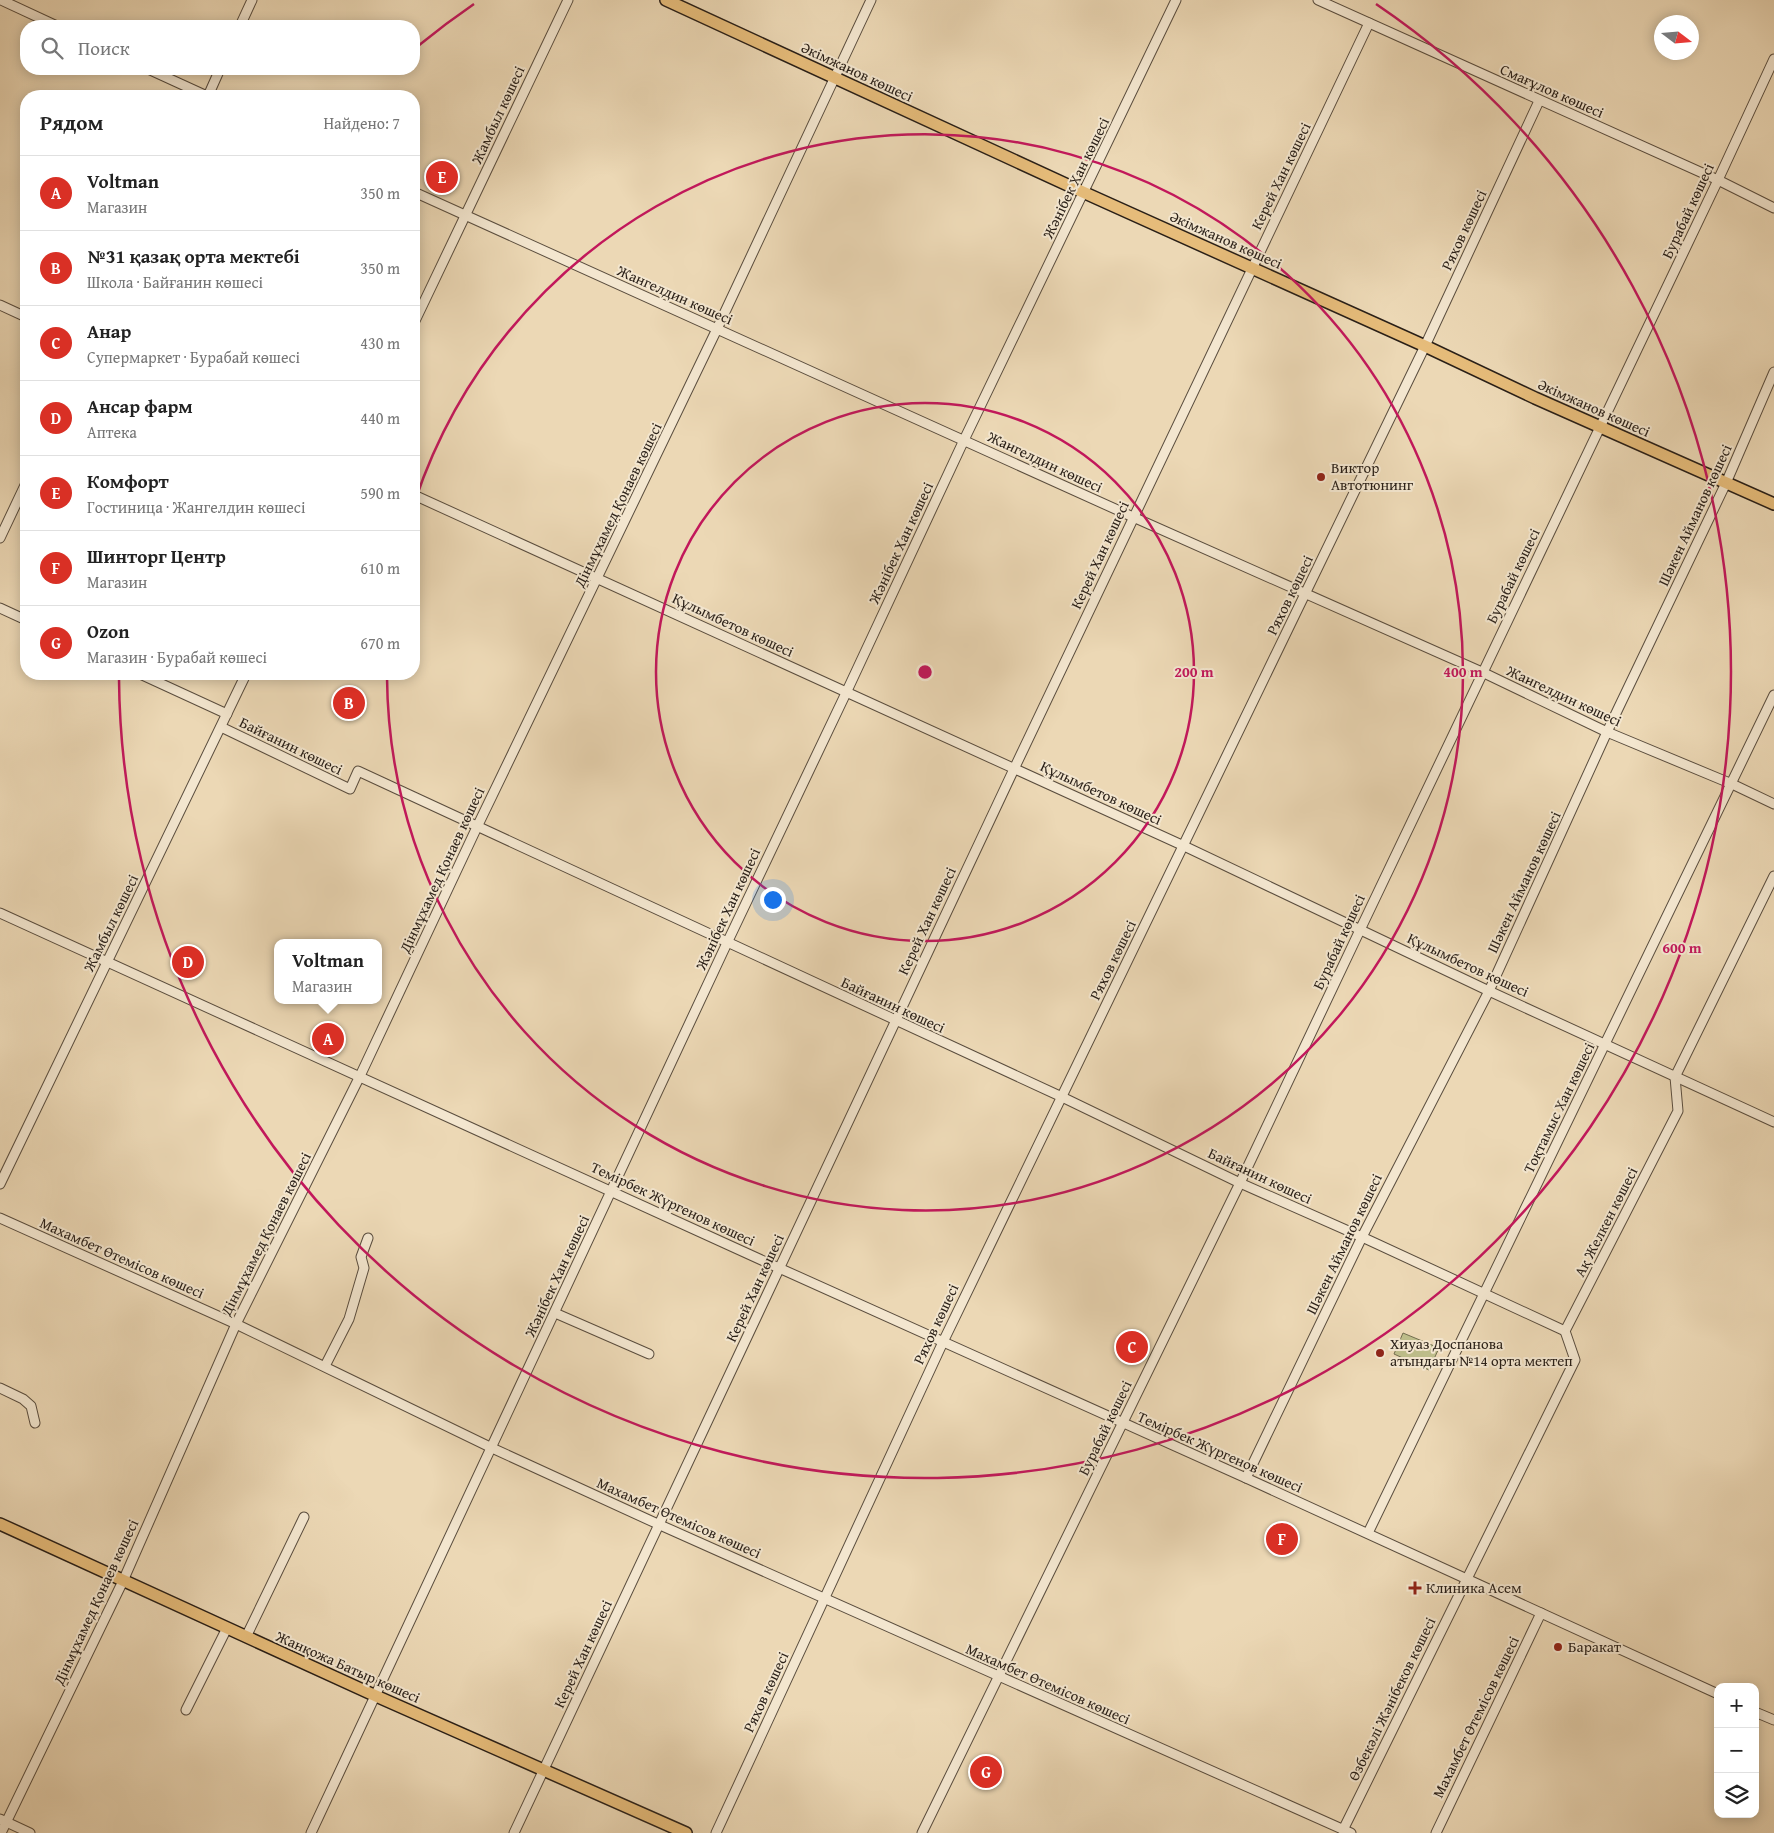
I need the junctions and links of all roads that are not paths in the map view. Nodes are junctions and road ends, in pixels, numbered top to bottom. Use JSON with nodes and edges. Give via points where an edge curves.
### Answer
{"nodes":[{"id":1,"x":1,"y":0,"type":"edge"},
{"id":2,"x":252,"y":0,"type":"edge"},
{"id":3,"x":568,"y":0,"type":"edge"},
{"id":4,"x":666,"y":0,"type":"edge"},
{"id":5,"x":871,"y":0,"type":"edge"},
{"id":6,"x":1176,"y":0,"type":"edge"},
{"id":7,"x":1318,"y":0,"type":"edge"},
{"id":8,"x":44,"y":20,"type":"edge"},
{"id":9,"x":243,"y":20,"type":"edge"},
{"id":10,"x":1369,"y":23,"type":"junction"},
{"id":11,"x":1774,"y":59,"type":"edge"},
{"id":12,"x":161,"y":75,"type":"edge"},
{"id":13,"x":217,"y":75,"type":"edge"},
{"id":14,"x":834,"y":78,"type":"junction"},
{"id":15,"x":194,"y":90,"type":"edge"},
{"id":16,"x":210,"y":90,"type":"edge"},
{"id":17,"x":1539,"y":100,"type":"junction"},
{"id":18,"x":1718,"y":180,"type":"junction"},
{"id":19,"x":1084,"y":193,"type":"junction"},
{"id":20,"x":420,"y":195,"type":"edge"},
{"id":21,"x":1774,"y":208,"type":"edge"},
{"id":22,"x":466,"y":216,"type":"junction"},
{"id":23,"x":1252,"y":268,"type":"junction"},
{"id":24,"x":0,"y":305,"type":"edge"},
{"id":25,"x":420,"y":311,"type":"edge"},
{"id":26,"x":20,"y":314,"type":"edge"},
{"id":27,"x":717,"y":329,"type":"junction"},
{"id":28,"x":1425,"y":346,"type":"junction"},
{"id":29,"x":1774,"y":372,"type":"edge"},
{"id":30,"x":1600,"y":427,"type":"junction"},
{"id":31,"x":964,"y":440,"type":"junction"},
{"id":32,"x":1726,"y":483,"type":"junction"},
{"id":33,"x":20,"y":496,"type":"edge"},
{"id":34,"x":420,"y":498,"type":"edge"},
{"id":35,"x":1774,"y":504,"type":"edge"},
{"id":36,"x":1133,"y":517,"type":"junction"},
{"id":37,"x":0,"y":538,"type":"edge"},
{"id":38,"x":598,"y":578,"type":"junction"},
{"id":39,"x":1306,"y":594,"type":"junction"},
{"id":40,"x":0,"y":608,"type":"edge"},
{"id":41,"x":20,"y":617,"type":"edge"},
{"id":42,"x":1482,"y":672,"type":"junction"},
{"id":43,"x":153,"y":680,"type":"edge"},
{"id":44,"x":243,"y":680,"type":"edge"},
{"id":45,"x":846,"y":693,"type":"junction"},
{"id":46,"x":1774,"y":695,"type":"edge"},
{"id":47,"x":227,"y":714,"type":"junction"},
{"id":48,"x":221,"y":727,"type":"junction"},
{"id":49,"x":1607,"y":732,"type":"junction"},
{"id":50,"x":1014,"y":769,"type":"junction"},
{"id":51,"x":1732,"y":784,"type":"junction"},
{"id":52,"x":1774,"y":804,"type":"edge"},
{"id":53,"x":477,"y":827,"type":"junction"},
{"id":54,"x":1184,"y":846,"type":"junction"},
{"id":55,"x":1774,"y":876,"type":"edge"},
{"id":56,"x":0,"y":913,"type":"edge"},
{"id":57,"x":1360,"y":930,"type":"junction"},
{"id":58,"x":727,"y":942,"type":"junction"},
{"id":59,"x":108,"y":962,"type":"junction"},
{"id":60,"x":1489,"y":991,"type":"junction"},
{"id":61,"x":895,"y":1021,"type":"junction"},
{"id":62,"x":1606,"y":1044,"type":"junction"},
{"id":63,"x":360,"y":1076,"type":"junction"},
{"id":64,"x":1675,"y":1077,"type":"junction"},
{"id":65,"x":1062,"y":1097,"type":"junction"},
{"id":66,"x":1774,"y":1122,"type":"edge"},
{"id":67,"x":1240,"y":1183,"type":"junction"},
{"id":68,"x":0,"y":1184,"type":"edge"},
{"id":69,"x":612,"y":1191,"type":"junction"},
{"id":70,"x":0,"y":1218,"type":"edge"},
{"id":71,"x":1362,"y":1237,"type":"junction"},
{"id":72,"x":368,"y":1238,"type":"dead end"},
{"id":73,"x":779,"y":1268,"type":"junction"},
{"id":74,"x":1484,"y":1294,"type":"junction"},
{"id":75,"x":555,"y":1313,"type":"junction"},
{"id":76,"x":236,"y":1324,"type":"junction"},
{"id":77,"x":1565,"y":1331,"type":"junction"},
{"id":78,"x":943,"y":1342,"type":"junction"},
{"id":79,"x":649,"y":1354,"type":"dead end"},
{"id":80,"x":325,"y":1366,"type":"junction"},
{"id":81,"x":0,"y":1388,"type":"edge"},
{"id":82,"x":35,"y":1423,"type":"dead end"},
{"id":83,"x":1122,"y":1423,"type":"junction"},
{"id":84,"x":492,"y":1448,"type":"junction"},
{"id":85,"x":1246,"y":1478,"type":"junction"},
{"id":86,"x":304,"y":1517,"type":"dead end"},
{"id":87,"x":0,"y":1524,"type":"edge"},
{"id":88,"x":660,"y":1525,"type":"junction"},
{"id":89,"x":1368,"y":1534,"type":"junction"},
{"id":90,"x":1466,"y":1580,"type":"junction"},
{"id":91,"x":123,"y":1581,"type":"junction"},
{"id":92,"x":824,"y":1598,"type":"junction"},
{"id":93,"x":1542,"y":1613,"type":"junction"},
{"id":94,"x":227,"y":1628,"type":"junction"},
{"id":95,"x":246,"y":1637,"type":"junction"},
{"id":96,"x":998,"y":1677,"type":"junction"},
{"id":97,"x":1714,"y":1692,"type":"edge"},
{"id":98,"x":376,"y":1696,"type":"junction"},
{"id":99,"x":186,"y":1710,"type":"dead end"},
{"id":100,"x":1759,"y":1714,"type":"edge"},
{"id":101,"x":1774,"y":1720,"type":"edge"},
{"id":102,"x":543,"y":1770,"type":"junction"},
{"id":103,"x":3,"y":1821,"type":"edge"},
{"id":104,"x":1347,"y":1831,"type":"edge"},
{"id":105,"x":1,"y":1833,"type":"edge"},
{"id":106,"x":30,"y":1833,"type":"edge"},
{"id":107,"x":311,"y":1833,"type":"edge"},
{"id":108,"x":514,"y":1833,"type":"edge"},
{"id":109,"x":686,"y":1833,"type":"edge"},
{"id":110,"x":716,"y":1833,"type":"edge"},
{"id":111,"x":922,"y":1833,"type":"edge"},
{"id":112,"x":1436,"y":1833,"type":"edge"}],
"edges":[{"from":1,"to":8,"type":"street"},
{"from":2,"to":9,"type":"street"},
{"from":3,"to":22,"type":"street","name":"Жамбыл көшесі"},
{"from":4,"to":14,"type":"main road","name":"Әкімжанов көшесі"},
{"from":5,"to":14,"type":"street","name":"Дінмұхамед Қонаев көшесі"},
{"from":6,"to":19,"type":"street","name":"Жәнібек Хан көшесі"},
{"from":7,"to":10,"type":"street","name":"Смағұлов көшесі"},
{"from":10,"to":17,"type":"street","name":"Смағұлов көшесі"},
{"from":10,"to":23,"type":"street","name":"Керей Хан көшесі"},
{"from":11,"to":18,"type":"street","name":"Бурабай көшесі"},
{"from":12,"to":15,"type":"street"},
{"from":13,"to":16,"type":"street"},
{"from":14,"to":19,"type":"main road","name":"Әкімжанов көшесі"},
{"from":14,"to":27,"type":"street","name":"Дінмұхамед Қонаев көшесі"},
{"from":17,"to":18,"type":"street","name":"Смағұлов көшесі"},
{"from":17,"to":28,"type":"street","name":"Ряхов көшесі"},
{"from":18,"to":21,"type":"street","name":"Смағұлов көшесі"},
{"from":18,"to":30,"type":"street","name":"Бурабай көшесі"},
{"from":19,"to":23,"type":"main road","name":"Әкімжанов көшесі"},
{"from":19,"to":31,"type":"street","name":"Жәнібек Хан көшесі"},
{"from":20,"to":22,"type":"street","name":"Жангелдин көшесі"},
{"from":22,"to":25,"type":"street","name":"Жамбыл көшесі"},
{"from":22,"to":27,"type":"street","name":"Жангелдин көшесі"},
{"from":23,"to":28,"type":"main road","name":"Әкімжанов көшесі"},
{"from":23,"to":36,"type":"street","name":"Керей Хан көшесі"},
{"from":24,"to":26,"type":"street"},
{"from":27,"to":31,"type":"street","name":"Жангелдин көшесі"},
{"from":27,"to":38,"type":"street","name":"Дінмұхамед Қонаев көшесі"},
{"from":28,"to":30,"type":"main road","name":"Әкімжанов көшесі"},
{"from":28,"to":39,"type":"street","name":"Ряхов көшесі"},
{"from":29,"to":32,"type":"street","name":"Шәкен Айманов көшесі"},
{"from":30,"to":32,"type":"main road","name":"Әкімжанов көшесі"},
{"from":30,"to":42,"type":"street","name":"Бурабай көшесі"},
{"from":31,"to":36,"type":"street","name":"Жангелдин көшесі"},
{"from":31,"to":45,"type":"street","name":"Жәнібек Хан көшесі"},
{"from":32,"to":35,"type":"main road","name":"Әкімжанов көшесі"},
{"from":32,"to":49,"type":"street","name":"Шәкен Айманов көшесі"},
{"from":33,"to":37,"type":"street"},
{"from":34,"to":38,"type":"street","name":"Құлымбетов көшесі"},
{"from":36,"to":39,"type":"street","name":"Жангелдин көшесі"},
{"from":36,"to":50,"type":"street","name":"Керей Хан көшесі"},
{"from":38,"to":45,"type":"street","name":"Құлымбетов көшесі"},
{"from":38,"to":53,"type":"street","name":"Дінмұхамед Қонаев көшесі"},
{"from":39,"to":42,"type":"street","name":"Жангелдин көшесі"},
{"from":39,"to":54,"type":"street","name":"Ряхов көшесі"},
{"from":40,"to":41,"type":"street"},
{"from":42,"to":49,"type":"street","name":"Жангелдин көшесі"},
{"from":42,"to":57,"type":"street","name":"Бурабай көшесі"},
{"from":43,"to":47,"type":"street","name":"Байғанин көшесі"},
{"from":44,"to":47,"type":"street","name":"Жамбыл көшесі"},
{"from":45,"to":50,"type":"street","name":"Құлымбетов көшесі"},
{"from":45,"to":58,"type":"street","name":"Жәнібек Хан көшесі"},
{"from":46,"to":51,"type":"street","name":"Тоқтамыс Хан көшесі"},
{"from":47,"to":48,"type":"street","name":"Жамбыл көшесі"},
{"from":48,"to":53,"type":"street","name":"Байғанин көшесі","via":[[350,789],[358,771]]},
{"from":48,"to":59,"type":"street","name":"Жамбыл көшесі"},
{"from":49,"to":51,"type":"street","name":"Жангелдин көшесі"},
{"from":49,"to":60,"type":"street","name":"Шәкен Айманов көшесі"},
{"from":50,"to":54,"type":"street","name":"Құлымбетов көшесі"},
{"from":50,"to":61,"type":"street","name":"Керей Хан көшесі"},
{"from":51,"to":52,"type":"street","name":"Жангелдин көшесі"},
{"from":51,"to":62,"type":"street","name":"Тоқтамыс Хан көшесі"},
{"from":53,"to":58,"type":"street","name":"Байғанин көшесі"},
{"from":53,"to":63,"type":"street","name":"Дінмұхамед Қонаев көшесі"},
{"from":54,"to":57,"type":"street","name":"Құлымбетов көшесі"},
{"from":54,"to":65,"type":"street","name":"Ряхов көшесі"},
{"from":55,"to":64,"type":"street"},
{"from":56,"to":59,"type":"street","name":"Темірбек Жүргенов көшесі"},
{"from":57,"to":60,"type":"street","name":"Құлымбетов көшесі"},
{"from":57,"to":67,"type":"street","name":"Бурабай көшесі"},
{"from":58,"to":61,"type":"street","name":"Байғанин көшесі"},
{"from":58,"to":69,"type":"street","name":"Жәнібек Хан көшесі"},
{"from":59,"to":63,"type":"street","name":"Темірбек Жүргенов көшесі"},
{"from":59,"to":68,"type":"street","name":"Жамбыл көшесі"},
{"from":60,"to":62,"type":"street","name":"Құлымбетов көшесі"},
{"from":60,"to":71,"type":"street","name":"Шәкен Айманов көшесі"},
{"from":61,"to":65,"type":"street","name":"Байғанин көшесі"},
{"from":61,"to":73,"type":"street","name":"Керей Хан көшесі"},
{"from":62,"to":64,"type":"street","name":"Құлымбетов көшесі"},
{"from":62,"to":74,"type":"street","name":"Тоқтамыс Хан көшесі"},
{"from":63,"to":69,"type":"street","name":"Темірбек Жүргенов көшесі"},
{"from":63,"to":76,"type":"street","name":"Дінмұхамед Қонаев көшесі"},
{"from":64,"to":66,"type":"street","name":"Құлымбетов көшесі"},
{"from":64,"to":77,"type":"street","name":"Ақ Желкен көшесі","via":[[1678,1112]]},
{"from":65,"to":67,"type":"street","name":"Байғанин көшесі"},
{"from":65,"to":78,"type":"street","name":"Ряхов көшесі"},
{"from":67,"to":71,"type":"street","name":"Байғанин көшесі"},
{"from":67,"to":83,"type":"street","name":"Бурабай көшесі"},
{"from":69,"to":73,"type":"street","name":"Темірбек Жүргенов көшесі"},
{"from":69,"to":75,"type":"street","name":"Жәнібек Хан көшесі"},
{"from":70,"to":76,"type":"street","name":"Махамбет Өтемісов көшесі"},
{"from":71,"to":74,"type":"street","name":"Байғанин көшесі"},
{"from":71,"to":85,"type":"street","name":"Шәкен Айманов көшесі"},
{"from":72,"to":80,"type":"street","via":[[362,1257],[364,1268],[349,1319]]},
{"from":73,"to":78,"type":"street","name":"Темірбек Жүргенов көшесі"},
{"from":73,"to":88,"type":"street","name":"Керей Хан көшесі"},
{"from":74,"to":77,"type":"street","name":"Байғанин көшесі"},
{"from":74,"to":89,"type":"street","name":"Тоқтамыс Хан көшесі"},
{"from":75,"to":79,"type":"street"},
{"from":75,"to":84,"type":"street","name":"Жәнібек Хан көшесі"},
{"from":76,"to":80,"type":"street","name":"Махамбет Өтемісов көшесі"},
{"from":76,"to":91,"type":"street","name":"Дінмұхамед Қонаев көшесі"},
{"from":77,"to":90,"type":"street","via":[[1575,1360]]},
{"from":78,"to":83,"type":"street","name":"Темірбек Жүргенов көшесі"},
{"from":78,"to":92,"type":"street","name":"Ряхов көшесі"},
{"from":80,"to":84,"type":"street","name":"Махамбет Өтемісов көшесі"},
{"from":81,"to":82,"type":"street","via":[[31,1406]]},
{"from":83,"to":85,"type":"street","name":"Темірбек Жүргенов көшесі"},
{"from":83,"to":96,"type":"street","name":"Бурабай көшесі"},
{"from":84,"to":88,"type":"street","name":"Махамбет Өтемісов көшесі"},
{"from":84,"to":98,"type":"street","name":"Жәнібек Хан көшесі"},
{"from":85,"to":89,"type":"street","name":"Темірбек Жүргенов көшесі"},
{"from":86,"to":95,"type":"street"},
{"from":87,"to":91,"type":"main road","name":"Жанқожа Батыр көшесі"},
{"from":88,"to":92,"type":"street","name":"Махамбет Өтемісов көшесі"},
{"from":88,"to":102,"type":"street","name":"Керей Хан көшесі"},
{"from":89,"to":90,"type":"street","name":"Темірбек Жүргенов көшесі"},
{"from":90,"to":93,"type":"street","name":"Темірбек Жүргенов көшесі"},
{"from":90,"to":104,"type":"street","name":"Өзбекәлі Жәнібеков көшесі"},
{"from":91,"to":94,"type":"main road","name":"Жанқожа Батыр көшесі"},
{"from":91,"to":103,"type":"street","name":"Дінмұхамед Қонаев көшесі"},
{"from":92,"to":96,"type":"street","name":"Махамбет Өтемісов көшесі"},
{"from":92,"to":110,"type":"street","name":"Ряхов көшесі"},
{"from":93,"to":97,"type":"street","name":"Темірбек Жүргенов көшесі"},
{"from":93,"to":112,"type":"street","name":"Махамбет Өтемісов көшесі"},
{"from":94,"to":95,"type":"main road","name":"Жанқожа Батыр көшесі"},
{"from":94,"to":99,"type":"street"},
{"from":95,"to":98,"type":"main road","name":"Жанқожа Батыр көшесі"},
{"from":96,"to":104,"type":"street","name":"Махамбет Өтемісов көшесі"},
{"from":96,"to":111,"type":"street","name":"Бурабай көшесі"},
{"from":98,"to":102,"type":"main road","name":"Жанқожа Батыр көшесі"},
{"from":98,"to":107,"type":"street","name":"Жәнібек Хан көшесі"},
{"from":100,"to":101,"type":"street"},
{"from":102,"to":108,"type":"street","name":"Керей Хан көшесі"},
{"from":102,"to":109,"type":"main road","name":"Жанқожа Батыр көшесі"},
{"from":103,"to":105,"type":"street","name":"Дінмұхамед Қонаев көшесі"},
{"from":103,"to":106,"type":"street"}]}
